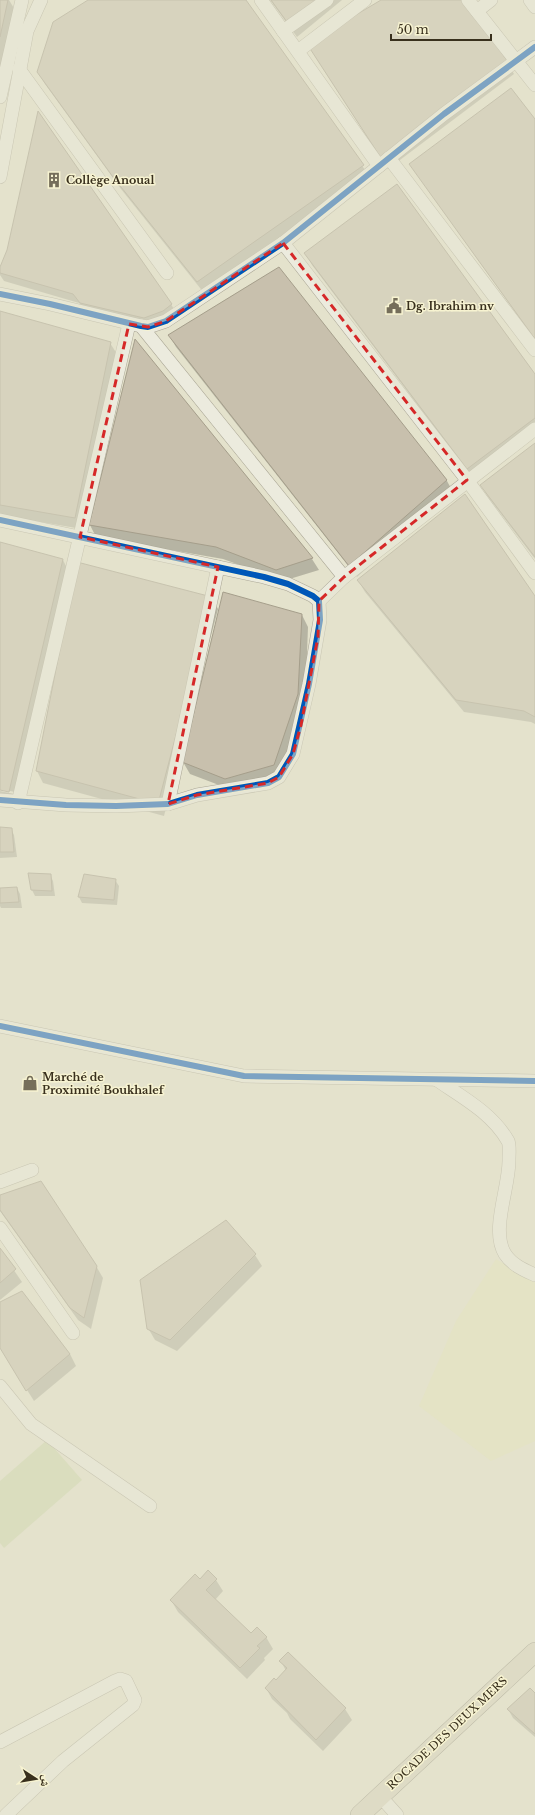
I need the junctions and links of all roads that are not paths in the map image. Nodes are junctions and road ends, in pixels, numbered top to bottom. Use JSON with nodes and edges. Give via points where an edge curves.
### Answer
{"nodes":[{"id":1,"x":22,"y":0,"type":"edge"},
{"id":2,"x":41,"y":0,"type":"edge"},
{"id":3,"x":260,"y":0,"type":"edge"},
{"id":4,"x":327,"y":0,"type":"edge"},
{"id":5,"x":468,"y":0,"type":"edge"},
{"id":6,"x":491,"y":0,"type":"edge"},
{"id":7,"x":530,"y":0,"type":"edge"},
{"id":8,"x":361,"y":1,"type":"edge"},
{"id":9,"x":535,"y":7,"type":"edge"},
{"id":10,"x":477,"y":11,"type":"junction"},
{"id":11,"x":283,"y":31,"type":"junction"},
{"id":12,"x":535,"y":48,"type":"edge"},
{"id":13,"x":298,"y":50,"type":"junction"},
{"id":14,"x":517,"y":62,"type":"junction"},
{"id":15,"x":19,"y":69,"type":"junction"},
{"id":16,"x":535,"y":85,"type":"edge"},
{"id":17,"x":0,"y":97,"type":"edge"},
{"id":18,"x":384,"y":162,"type":"junction"},
{"id":19,"x":0,"y":178,"type":"edge"},
{"id":20,"x":283,"y":243,"type":"junction"},
{"id":21,"x":167,"y":273,"type":"dead end"},
{"id":22,"x":0,"y":294,"type":"edge"},
{"id":23,"x":135,"y":325,"type":"junction"},
{"id":24,"x":535,"y":350,"type":"edge"},
{"id":25,"x":535,"y":429,"type":"edge"},
{"id":26,"x":467,"y":480,"type":"junction"},
{"id":27,"x":0,"y":520,"type":"edge"},
{"id":28,"x":80,"y":537,"type":"junction"},
{"id":29,"x":218,"y":567,"type":"junction"},
{"id":30,"x":535,"y":573,"type":"edge"},
{"id":31,"x":344,"y":577,"type":"junction"},
{"id":32,"x":318,"y":601,"type":"junction"},
{"id":33,"x":0,"y":800,"type":"edge"},
{"id":34,"x":18,"y":802,"type":"junction"},
{"id":35,"x":168,"y":804,"type":"junction"},
{"id":36,"x":0,"y":1026,"type":"edge"},
{"id":37,"x":437,"y":1080,"type":"junction"},
{"id":38,"x":535,"y":1081,"type":"edge"},
{"id":39,"x":32,"y":1170,"type":"dead end"},
{"id":40,"x":0,"y":1182,"type":"edge"},
{"id":41,"x":0,"y":1228,"type":"edge"},
{"id":42,"x":535,"y":1275,"type":"edge"},
{"id":43,"x":73,"y":1333,"type":"dead end"},
{"id":44,"x":0,"y":1386,"type":"edge"},
{"id":45,"x":150,"y":1506,"type":"dead end"},
{"id":46,"x":535,"y":1652,"type":"edge"},
{"id":47,"x":0,"y":1742,"type":"edge"},
{"id":48,"x":380,"y":1796,"type":"junction"},
{"id":49,"x":6,"y":1815,"type":"edge"},
{"id":50,"x":360,"y":1815,"type":"edge"},
{"id":51,"x":398,"y":1815,"type":"edge"}],
"edges":[{"from":1,"to":17,"type":"street"},
{"from":2,"to":15,"type":"street","via":[[27,31]]},
{"from":3,"to":11,"type":"street"},
{"from":4,"to":11,"type":"street"},
{"from":5,"to":10,"type":"street"},
{"from":6,"to":10,"type":"street"},
{"from":7,"to":9,"type":"street"},
{"from":8,"to":13,"type":"street"},
{"from":10,"to":14,"type":"street"},
{"from":11,"to":13,"type":"street"},
{"from":12,"to":14,"type":"street"},
{"from":13,"to":18,"type":"street"},
{"from":14,"to":16,"type":"street"},
{"from":14,"to":18,"type":"street","via":[[444,114]]},
{"from":15,"to":19,"type":"street"},
{"from":15,"to":21,"type":"street"},
{"from":18,"to":20,"type":"street"},
{"from":18,"to":24,"type":"street"},
{"from":20,"to":23,"type":"street","via":[[166,321],[148,327]]},
{"from":20,"to":26,"type":"street"},
{"from":22,"to":23,"type":"street"},
{"from":23,"to":28,"type":"street"},
{"from":23,"to":31,"type":"street"},
{"from":25,"to":26,"type":"street"},
{"from":26,"to":30,"type":"street"},
{"from":26,"to":31,"type":"street"},
{"from":27,"to":28,"type":"street"},
{"from":28,"to":29,"type":"street"},
{"from":28,"to":34,"type":"street"},
{"from":29,"to":32,"type":"street","via":[[288,584]]},
{"from":29,"to":35,"type":"street"},
{"from":31,"to":32,"type":"street"},
{"from":32,"to":35,"type":"street","via":[[318,637],[301,725],[294,754],[287,767],[279,777],[268,783],[197,794]]},
{"from":33,"to":34,"type":"street"},
{"from":34,"to":35,"type":"street","via":[[109,806]]},
{"from":36,"to":37,"type":"street","via":[[244,1076]]},
{"from":37,"to":38,"type":"street"},
{"from":37,"to":42,"type":"street","via":[[486,1114],[509,1142],[509,1169],[500,1227],[502,1244],[509,1258]]},
{"from":39,"to":40,"type":"street"},
{"from":41,"to":43,"type":"street"},
{"from":44,"to":45,"type":"street","via":[[31,1424]]},
{"from":46,"to":48,"type":"highway","name":"ROCADE DES DEUX MERS"},
{"from":47,"to":49,"type":"street","via":[[120,1679],[126,1681],[135,1700],[133,1705],[63,1761]]},
{"from":48,"to":50,"type":"highway","name":"ROCADE DES DEUX MERS"},
{"from":48,"to":51,"type":"street"}]}
